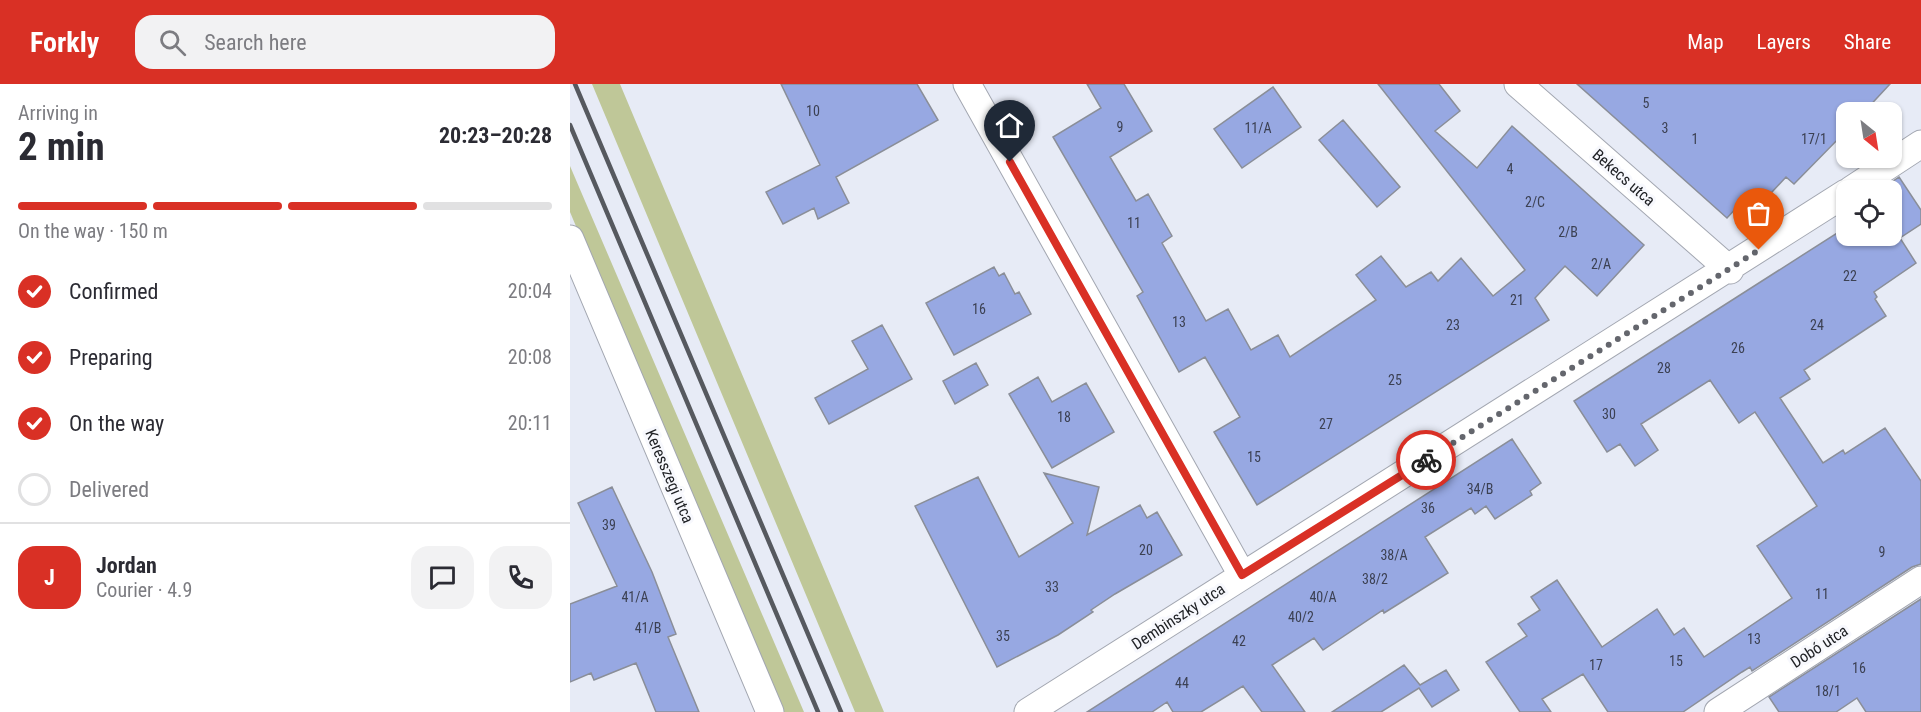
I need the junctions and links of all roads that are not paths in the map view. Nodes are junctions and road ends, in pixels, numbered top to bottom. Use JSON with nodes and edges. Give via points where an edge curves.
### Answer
{"nodes":[{"id":1,"x":968,"y":84,"type":"edge"},
{"id":2,"x":1518,"y":84,"type":"edge"},
{"id":3,"x":1921,"y":144,"type":"edge"},
{"id":4,"x":1866,"y":180,"type":"edge"},
{"id":5,"x":1836,"y":201,"type":"edge"},
{"id":6,"x":570,"y":239,"type":"edge"},
{"id":7,"x":1730,"y":270,"type":"junction"},
{"id":8,"x":1242,"y":575,"type":"junction"},
{"id":9,"x":1921,"y":580,"type":"edge"},
{"id":10,"x":770,"y":712,"type":"edge"},
{"id":11,"x":1028,"y":712,"type":"edge"},
{"id":12,"x":1718,"y":712,"type":"edge"}],
"edges":[{"from":1,"to":8,"type":"street"},
{"from":2,"to":7,"type":"street","name":"Bekecs utca"},
{"from":3,"to":4,"type":"street"},
{"from":5,"to":7,"type":"street","name":"Dembinszky utca"},
{"from":6,"to":10,"type":"street","name":"Keresszegi utca"},
{"from":7,"to":8,"type":"street","name":"Dembinszky utca"},
{"from":8,"to":11,"type":"street","name":"Dembinszky utca"},
{"from":9,"to":12,"type":"street","name":"Dobó utca"}]}
